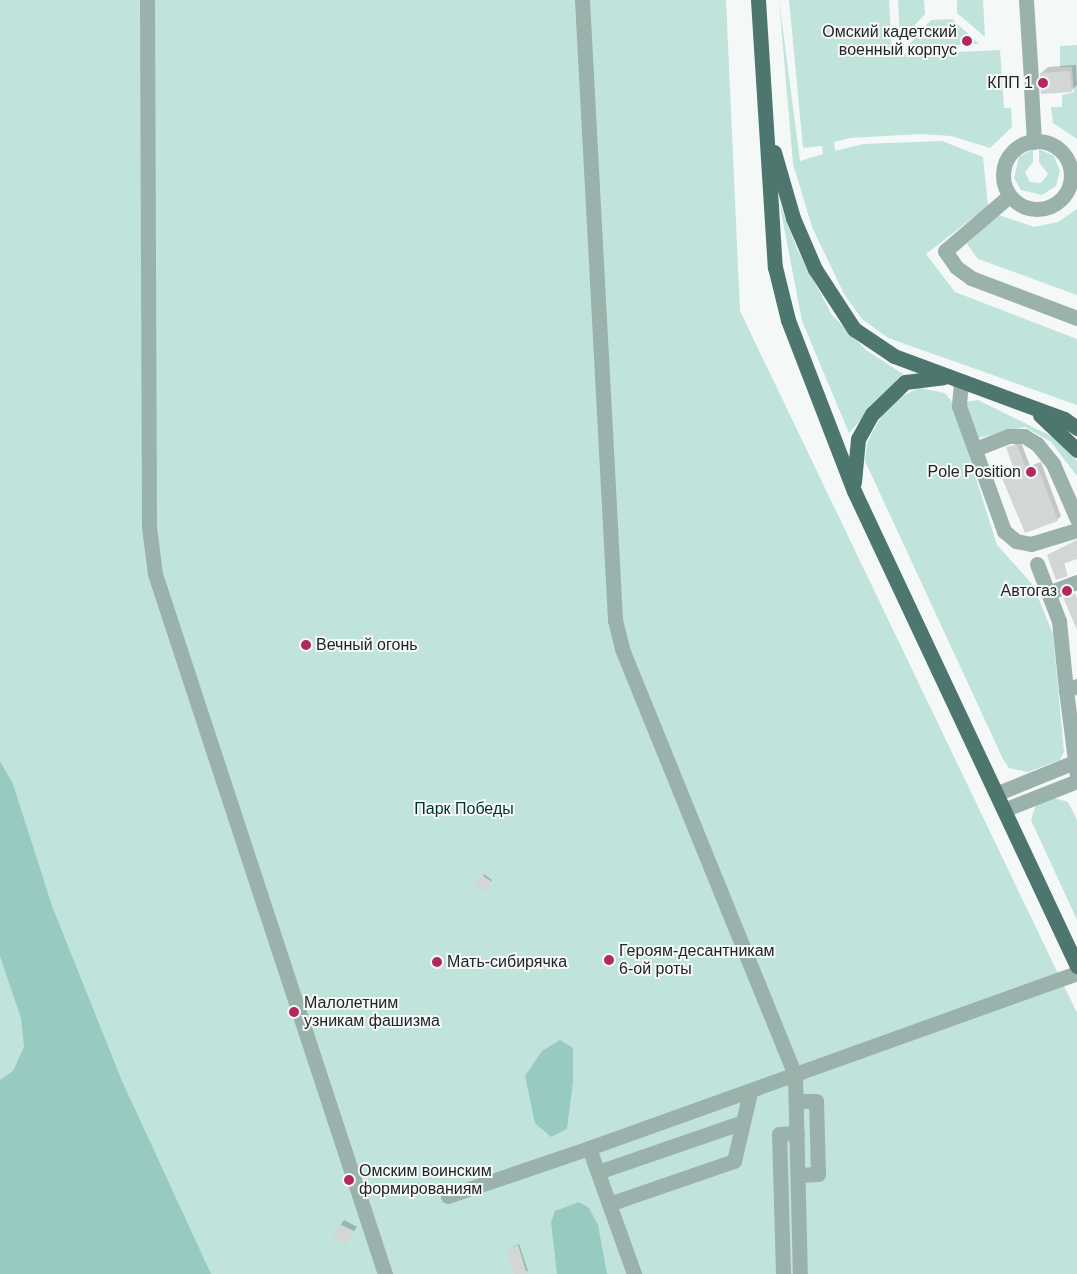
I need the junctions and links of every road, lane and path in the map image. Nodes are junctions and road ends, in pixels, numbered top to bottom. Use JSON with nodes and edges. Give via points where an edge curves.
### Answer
{"nodes":[{"id":1,"x":147,"y":0,"type":"edge"},
{"id":2,"x":582,"y":0,"type":"edge"},
{"id":3,"x":758,"y":0,"type":"edge"},
{"id":4,"x":1026,"y":0,"type":"edge"},
{"id":5,"x":769,"y":134,"type":"junction"},
{"id":6,"x":1034,"y":142,"type":"junction"},
{"id":7,"x":1073,"y":190,"type":"edge"},
{"id":8,"x":1009,"y":196,"type":"junction"},
{"id":9,"x":1077,"y":318,"type":"edge"},
{"id":10,"x":956,"y":380,"type":"junction"},
{"id":11,"x":1034,"y":410,"type":"junction"},
{"id":12,"x":1071,"y":418,"type":"edge"},
{"id":13,"x":1077,"y":428,"type":"edge"},
{"id":14,"x":975,"y":448,"type":"junction"},
{"id":15,"x":1077,"y":450,"type":"edge"},
{"id":16,"x":854,"y":492,"type":"junction"},
{"id":17,"x":1077,"y":519,"type":"edge"},
{"id":18,"x":1077,"y":530,"type":"edge"},
{"id":19,"x":1037,"y":564,"type":"dead end"},
{"id":20,"x":1077,"y":582,"type":"edge"},
{"id":21,"x":1048,"y":593,"type":"junction"},
{"id":22,"x":1071,"y":688,"type":"edge"},
{"id":23,"x":1075,"y":776,"type":"edge"},
{"id":24,"x":998,"y":793,"type":"junction"},
{"id":25,"x":1006,"y":809,"type":"junction"},
{"id":26,"x":1077,"y":966,"type":"edge"},
{"id":27,"x":1077,"y":973,"type":"edge"},
{"id":28,"x":796,"y":1075,"type":"junction"},
{"id":29,"x":750,"y":1092,"type":"junction"},
{"id":30,"x":796,"y":1101,"type":"junction"},
{"id":31,"x":743,"y":1122,"type":"junction"},
{"id":32,"x":797,"y":1133,"type":"junction"},
{"id":33,"x":589,"y":1148,"type":"junction"},
{"id":34,"x":598,"y":1172,"type":"junction"},
{"id":35,"x":798,"y":1175,"type":"junction"},
{"id":36,"x":448,"y":1196,"type":"dead end"},
{"id":37,"x":609,"y":1204,"type":"junction"},
{"id":38,"x":385,"y":1274,"type":"edge"},
{"id":39,"x":634,"y":1274,"type":"edge"},
{"id":40,"x":783,"y":1274,"type":"edge"},
{"id":41,"x":800,"y":1274,"type":"edge"}],
"edges":[{"from":1,"to":38,"type":"street","via":[[149,527],[155,574]]},
{"from":2,"to":28,"type":"street","via":[[615,620],[622,649]]},
{"from":3,"to":5,"type":"main road"},
{"from":4,"to":6,"type":"street"},
{"from":5,"to":10,"type":"main road","via":[[793,218],[838,310],[875,345]]},
{"from":5,"to":16,"type":"main road","via":[[775,267],[788,320]]},
{"from":6,"to":7,"type":"street","via":[[1054,146],[1067,160]]},
{"from":6,"to":8,"type":"street","via":[[1015,149],[1004,166]]},
{"from":7,"to":8,"type":"street","via":[[1055,204],[1041,209],[1026,208]]},
{"from":8,"to":9,"type":"street","via":[[945,251],[956,267],[971,278]]},
{"from":10,"to":11,"type":"main road"},
{"from":10,"to":14,"type":"street","via":[[959,406]]},
{"from":10,"to":16,"type":"main road","via":[[905,382],[872,414],[858,439]]},
{"from":11,"to":12,"type":"main road"},
{"from":11,"to":15,"type":"main road"},
{"from":12,"to":13,"type":"main road"},
{"from":14,"to":17,"type":"street","via":[[1009,436],[1024,436],[1037,444],[1053,464]]},
{"from":14,"to":18,"type":"street","via":[[1004,531],[1016,541],[1030,544]]},
{"from":16,"to":24,"type":"main road"},
{"from":19,"to":21,"type":"street"},
{"from":20,"to":21,"type":"street"},
{"from":21,"to":22,"type":"street","via":[[1059,621]]},
{"from":22,"to":23,"type":"street"},
{"from":23,"to":24,"type":"street"},
{"from":23,"to":25,"type":"street"},
{"from":24,"to":25,"type":"main road"},
{"from":25,"to":26,"type":"main road"},
{"from":27,"to":28,"type":"street"},
{"from":28,"to":29,"type":"street"},
{"from":28,"to":30,"type":"street"},
{"from":29,"to":31,"type":"street"},
{"from":29,"to":33,"type":"street"},
{"from":30,"to":32,"type":"street"},
{"from":30,"to":35,"type":"street","via":[[816,1101],[818,1174]]},
{"from":31,"to":34,"type":"street"},
{"from":31,"to":37,"type":"street","via":[[734,1161]]},
{"from":32,"to":35,"type":"street"},
{"from":32,"to":40,"type":"street","via":[[779,1134]]},
{"from":33,"to":34,"type":"street"},
{"from":33,"to":36,"type":"street"},
{"from":34,"to":37,"type":"street"},
{"from":35,"to":41,"type":"street"},
{"from":37,"to":39,"type":"street"}]}
